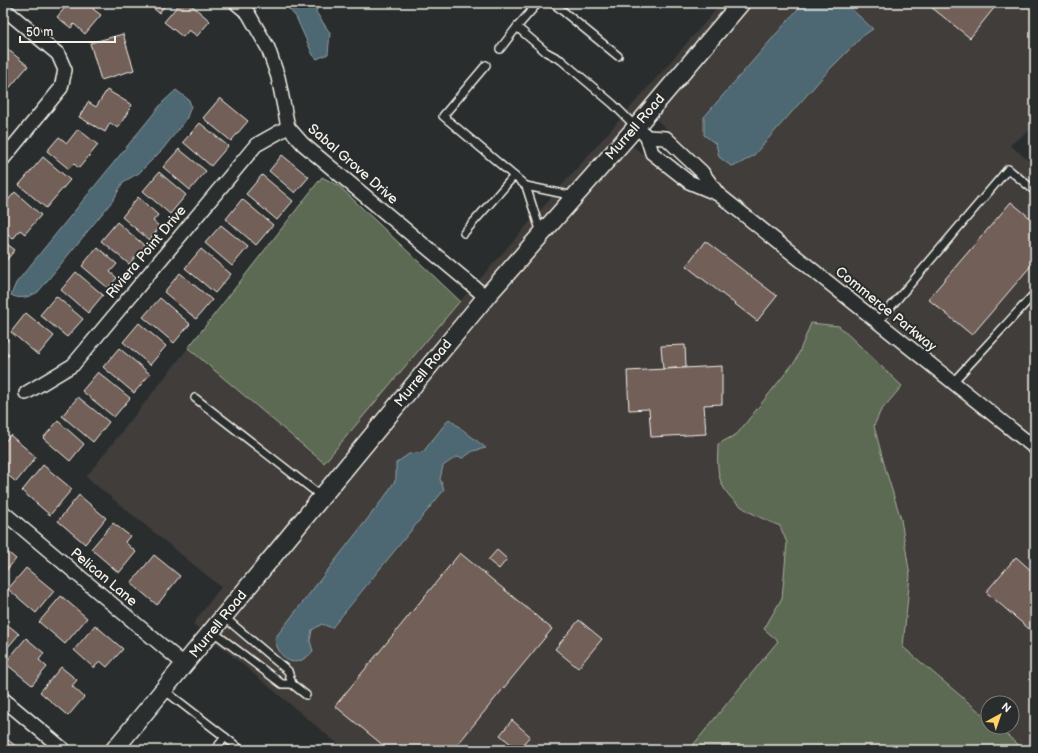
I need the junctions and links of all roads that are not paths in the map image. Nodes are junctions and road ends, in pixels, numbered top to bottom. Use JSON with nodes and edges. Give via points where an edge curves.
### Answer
{"nodes":[{"id":1,"x":236,"y":3,"type":"edge"},
{"id":2,"x":538,"y":3,"type":"edge"},
{"id":3,"x":553,"y":3,"type":"edge"},
{"id":4,"x":741,"y":3,"type":"edge"},
{"id":5,"x":3,"y":8,"type":"edge"},
{"id":6,"x":518,"y":27,"type":"junction"},
{"id":7,"x":500,"y":49,"type":"dead end"},
{"id":8,"x":618,"y":56,"type":"dead end"},
{"id":9,"x":486,"y":64,"type":"dead end"},
{"id":10,"x":288,"y":127,"type":"junction"},
{"id":11,"x":642,"y":132,"type":"junction"},
{"id":12,"x":3,"y":159,"type":"edge"},
{"id":13,"x":514,"y":176,"type":"junction"},
{"id":14,"x":526,"y":186,"type":"junction"},
{"id":15,"x":1035,"y":191,"type":"edge"},
{"id":16,"x":718,"y":194,"type":"junction"},
{"id":17,"x":574,"y":196,"type":"junction"},
{"id":18,"x":541,"y":233,"type":"junction"},
{"id":19,"x":464,"y":234,"type":"dead end"},
{"id":20,"x":1035,"y":293,"type":"edge"},
{"id":21,"x":486,"y":297,"type":"junction"},
{"id":22,"x":878,"y":322,"type":"junction"},
{"id":23,"x":953,"y":382,"type":"junction"},
{"id":24,"x":26,"y":393,"type":"dead end"},
{"id":25,"x":195,"y":398,"type":"dead end"},
{"id":26,"x":1035,"y":448,"type":"edge"},
{"id":27,"x":322,"y":496,"type":"junction"},
{"id":28,"x":3,"y":512,"type":"edge"},
{"id":29,"x":224,"y":616,"type":"junction"},
{"id":30,"x":212,"y":631,"type":"junction"},
{"id":31,"x":185,"y":665,"type":"junction"},
{"id":32,"x":292,"y":684,"type":"junction"},
{"id":33,"x":164,"y":690,"type":"junction"},
{"id":34,"x":306,"y":695,"type":"dead end"},
{"id":35,"x":3,"y":699,"type":"edge"},
{"id":36,"x":225,"y":737,"type":"junction"},
{"id":37,"x":64,"y":750,"type":"edge"},
{"id":38,"x":114,"y":750,"type":"edge"},
{"id":39,"x":215,"y":750,"type":"edge"},
{"id":40,"x":241,"y":750,"type":"edge"}],
"edges":[{"from":1,"to":10,"type":"street","name":"Sabal Grove Drive","via":[[248,13],[268,48],[278,77]]},
{"from":2,"to":6,"type":"lane"},
{"from":3,"to":8,"type":"lane"},
{"from":4,"to":11,"type":"street","name":"Murrell Road"},
{"from":5,"to":12,"type":"street","via":[[58,54],[65,70],[61,88]]},
{"from":6,"to":7,"type":"lane"},
{"from":6,"to":11,"type":"lane","via":[[614,104]]},
{"from":9,"to":13,"type":"lane","via":[[443,116]]},
{"from":10,"to":21,"type":"street","name":"Sabal Grove Drive","via":[[303,144]]},
{"from":10,"to":24,"type":"street","name":"Riviera Point Drive","via":[[256,145],[73,365]]},
{"from":11,"to":16,"type":"street","name":"Commerce Parkway","via":[[666,138],[702,172]]},
{"from":11,"to":16,"type":"street","name":"Commerce Parkway","via":[[652,153],[689,182]]},
{"from":11,"to":17,"type":"street","name":"Murrell Road"},
{"from":13,"to":14,"type":"lane"},
{"from":13,"to":19,"type":"lane"},
{"from":14,"to":17,"type":"lane"},
{"from":14,"to":18,"type":"lane"},
{"from":15,"to":22,"type":"lane","via":[[1008,169]]},
{"from":16,"to":22,"type":"street","name":"Commerce Parkway"},
{"from":17,"to":18,"type":"street","name":"Murrell Road"},
{"from":18,"to":21,"type":"street","name":"Murrell Road"},
{"from":20,"to":23,"type":"lane"},
{"from":21,"to":27,"type":"street","name":"Murrell Road"},
{"from":22,"to":23,"type":"street","name":"Commerce Parkway"},
{"from":23,"to":26,"type":"street","name":"Commerce Parkway"},
{"from":25,"to":27,"type":"lane"},
{"from":27,"to":29,"type":"street","name":"Murrell Road"},
{"from":28,"to":31,"type":"street","name":"Pelican Lane"},
{"from":29,"to":30,"type":"street","name":"Murrell Road"},
{"from":29,"to":32,"type":"lane","via":[[288,671]]},
{"from":30,"to":31,"type":"street","name":"Murrell Road"},
{"from":30,"to":32,"type":"lane","via":[[282,684]]},
{"from":31,"to":33,"type":"street","name":"Murrell Road"},
{"from":32,"to":34,"type":"lane"},
{"from":33,"to":36,"type":"lane"},
{"from":33,"to":38,"type":"street","name":"Murrell Road"},
{"from":35,"to":37,"type":"street"},
{"from":36,"to":39,"type":"lane"},
{"from":36,"to":40,"type":"lane"}]}
